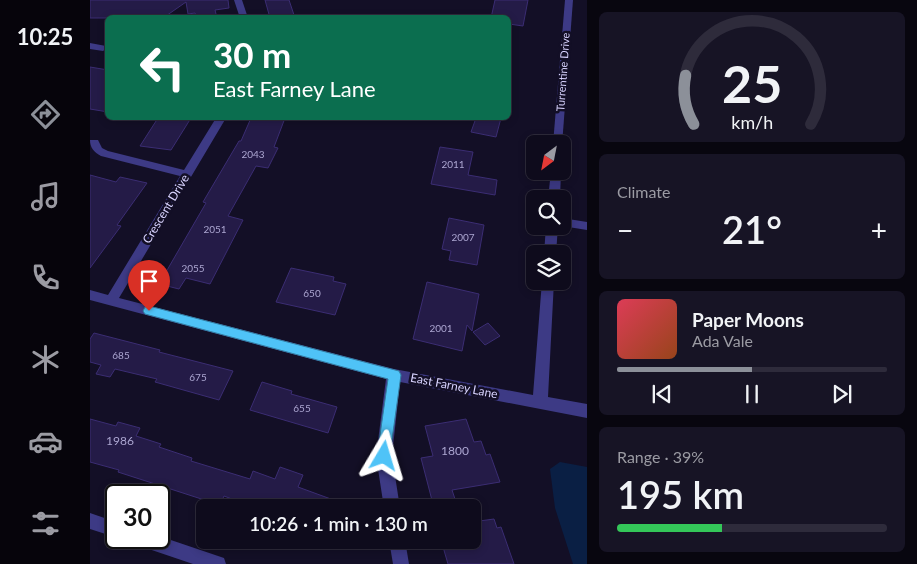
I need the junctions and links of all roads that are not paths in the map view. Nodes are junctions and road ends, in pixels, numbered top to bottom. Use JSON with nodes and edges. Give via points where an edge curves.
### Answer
{"nodes":[{"id":1,"x":238,"y":0,"type":"edge"},
{"id":2,"x":569,"y":0,"type":"edge"},
{"id":3,"x":243,"y":15,"type":"edge"},
{"id":4,"x":90,"y":46,"type":"edge"},
{"id":5,"x":103,"y":48,"type":"dead end"},
{"id":6,"x":220,"y":120,"type":"edge"},
{"id":7,"x":559,"y":135,"type":"edge"},
{"id":8,"x":94,"y":142,"type":"dead end"},
{"id":9,"x":187,"y":174,"type":"junction"},
{"id":10,"x":571,"y":223,"type":"edge"},
{"id":11,"x":587,"y":226,"type":"edge"},
{"id":12,"x":547,"y":290,"type":"edge"},
{"id":13,"x":90,"y":295,"type":"edge"},
{"id":14,"x":111,"y":300,"type":"junction"},
{"id":15,"x":394,"y":375,"type":"junction"},
{"id":16,"x":540,"y":402,"type":"junction"},
{"id":17,"x":587,"y":411,"type":"edge"},
{"id":18,"x":391,"y":499,"type":"edge"},
{"id":19,"x":90,"y":521,"type":"edge"},
{"id":20,"x":105,"y":526,"type":"edge"},
{"id":21,"x":170,"y":548,"type":"edge"},
{"id":22,"x":398,"y":549,"type":"edge"},
{"id":23,"x":218,"y":564,"type":"edge"},
{"id":24,"x":401,"y":564,"type":"edge"}],
"edges":[{"from":1,"to":3,"type":"street"},
{"from":2,"to":7,"type":"street","name":"Turrentine Drive"},
{"from":4,"to":5,"type":"street"},
{"from":6,"to":9,"type":"street","name":"Crescent Drive"},
{"from":8,"to":9,"type":"street","via":[[105,154]]},
{"from":9,"to":14,"type":"street","name":"Crescent Drive"},
{"from":10,"to":11,"type":"street"},
{"from":12,"to":16,"type":"street"},
{"from":13,"to":14,"type":"street","name":"East Farney Lane"},
{"from":14,"to":15,"type":"street","name":"East Farney Lane"},
{"from":15,"to":16,"type":"street","name":"East Farney Lane"},
{"from":15,"to":18,"type":"street","via":[[384,456]]},
{"from":16,"to":17,"type":"street","name":"East Farney Lane"},
{"from":19,"to":20,"type":"street"},
{"from":21,"to":23,"type":"street"},
{"from":22,"to":24,"type":"street"}]}
